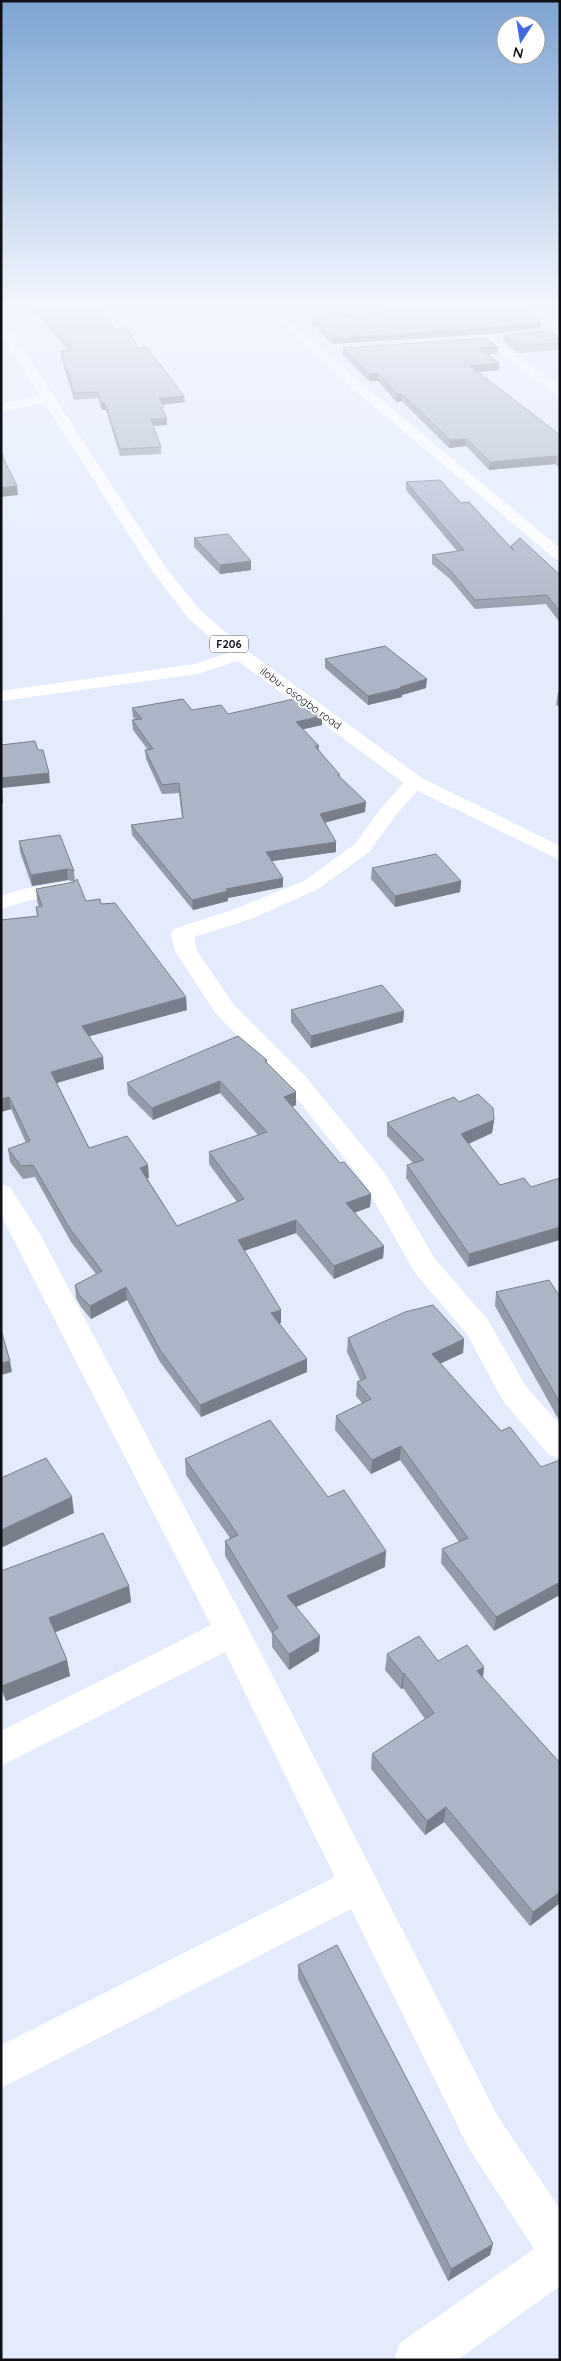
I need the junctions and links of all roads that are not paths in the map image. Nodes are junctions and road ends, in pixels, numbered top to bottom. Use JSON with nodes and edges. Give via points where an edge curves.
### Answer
{"nodes":[{"id":1,"x":57,"y":412,"type":"edge"},
{"id":2,"x":389,"y":412,"type":"edge"},
{"id":3,"x":560,"y":556,"type":"edge"},
{"id":4,"x":240,"y":654,"type":"junction"},
{"id":5,"x":1,"y":696,"type":"edge"},
{"id":6,"x":415,"y":782,"type":"junction"},
{"id":7,"x":560,"y":854,"type":"edge"},
{"id":8,"x":68,"y":888,"type":"edge"},
{"id":9,"x":1,"y":902,"type":"edge"},
{"id":10,"x":1,"y":1193,"type":"edge"},
{"id":11,"x":560,"y":1446,"type":"edge"},
{"id":12,"x":232,"y":1631,"type":"junction"},
{"id":13,"x":1,"y":1749,"type":"edge"},
{"id":14,"x":359,"y":1885,"type":"junction"},
{"id":15,"x":1,"y":2067,"type":"edge"},
{"id":16,"x":560,"y":2249,"type":"edge"},
{"id":17,"x":560,"y":2258,"type":"edge"},
{"id":18,"x":417,"y":2360,"type":"edge"}],
"edges":[{"from":1,"to":4,"type":"main road","name":"ilobu- osogbo road","number":"F206","via":[[160,571],[195,615]]},
{"from":2,"to":3,"type":"street"},
{"from":4,"to":5,"type":"street","via":[[198,669]]},
{"from":4,"to":6,"type":"main road","name":"ilobu- osogbo road","number":"F206"},
{"from":6,"to":7,"type":"main road","name":"ilobu- osogbo road","number":"F206"},
{"from":6,"to":11,"type":"street","via":[[362,848],[311,885],[243,914],[182,934],[186,951],[225,1010],[296,1080],[375,1178],[425,1266],[478,1327],[514,1393]]},
{"from":8,"to":9,"type":"street"},
{"from":10,"to":12,"type":"street","via":[[26,1234]]},
{"from":12,"to":13,"type":"street"},
{"from":12,"to":14,"type":"street"},
{"from":14,"to":15,"type":"street"},
{"from":14,"to":16,"type":"street","via":[[482,2130]]},
{"from":17,"to":18,"type":"street"}]}
